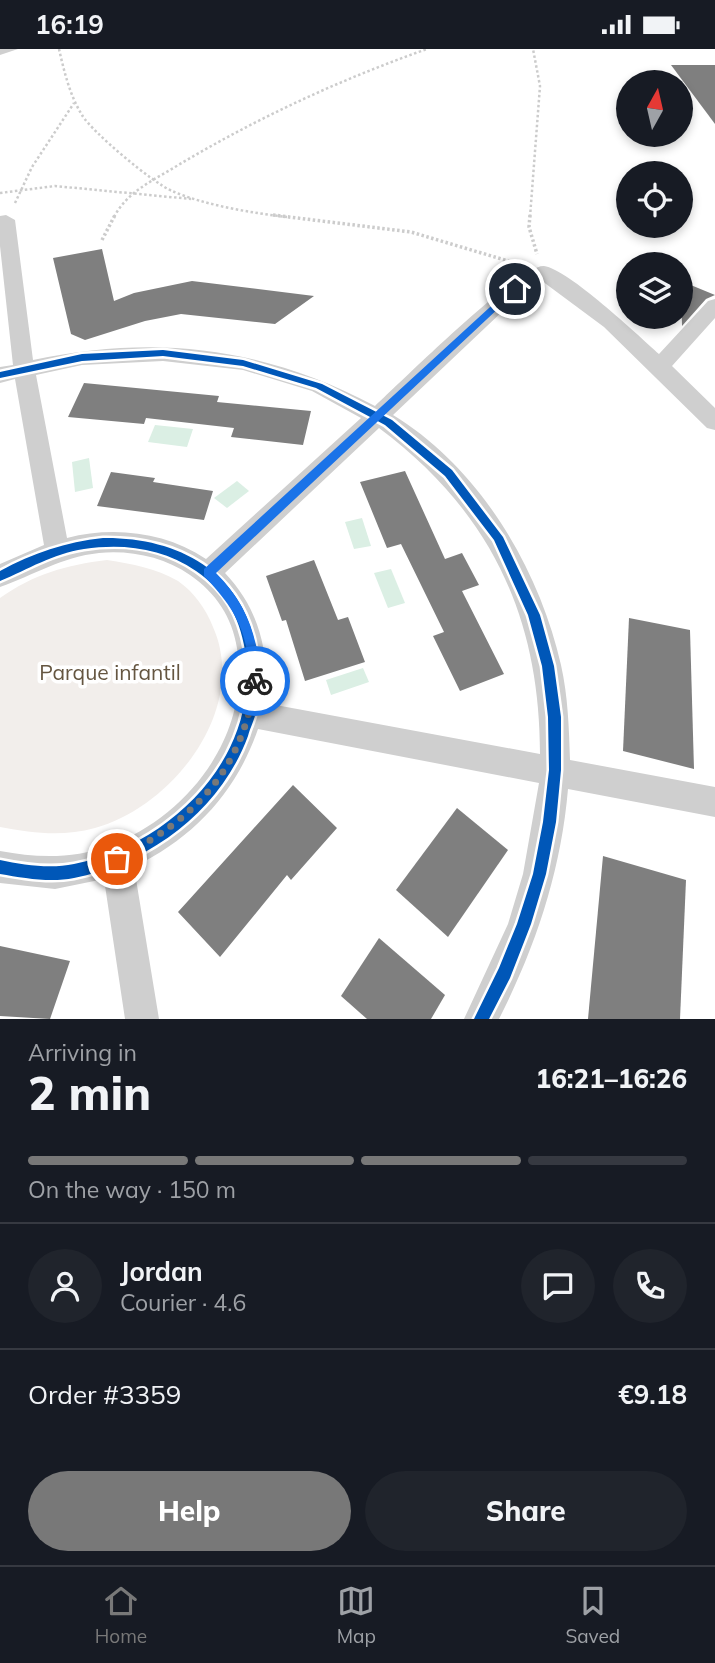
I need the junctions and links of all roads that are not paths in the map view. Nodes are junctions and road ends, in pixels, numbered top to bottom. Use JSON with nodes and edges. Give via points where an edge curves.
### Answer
{"nodes":[{"id":1,"x":11,"y":49,"type":"edge"},
{"id":2,"x":0,"y":51,"type":"edge"},
{"id":3,"x":6,"y":220,"type":"road end"},
{"id":4,"x":715,"y":306,"type":"edge"},
{"id":5,"x":659,"y":367,"type":"junction"},
{"id":6,"x":12,"y":371,"type":"edge"},
{"id":7,"x":378,"y":414,"type":"junction"},
{"id":8,"x":715,"y":422,"type":"edge"},
{"id":9,"x":57,"y":550,"type":"junction"},
{"id":10,"x":208,"y":572,"type":"junction"},
{"id":11,"x":0,"y":576,"type":"edge"},
{"id":12,"x":250,"y":714,"type":"junction"},
{"id":13,"x":555,"y":774,"type":"junction"},
{"id":14,"x":715,"y":802,"type":"edge"},
{"id":15,"x":117,"y":859,"type":"junction"},
{"id":16,"x":0,"y":867,"type":"edge"},
{"id":17,"x":142,"y":1019,"type":"edge"},
{"id":18,"x":481,"y":1019,"type":"edge"}],
"edges":[{"from":1,"to":2,"type":"street"},
{"from":3,"to":6,"type":"street"},
{"from":4,"to":5,"type":"street"},
{"from":5,"to":7,"type":"street","via":[[565,285],[542,272],[515,289]]},
{"from":5,"to":8,"type":"street"},
{"from":6,"to":7,"type":"street","via":[[88,356],[150,352],[211,356],[292,375]]},
{"from":6,"to":9,"type":"street"},
{"from":7,"to":10,"type":"street"},
{"from":7,"to":13,"type":"street","via":[[427,450],[470,496],[507,551],[535,615],[552,690]]},
{"from":9,"to":10,"type":"street","via":[[123,541],[154,546]]},
{"from":9,"to":11,"type":"street"},
{"from":10,"to":12,"type":"street","via":[[243,618],[253,647]]},
{"from":12,"to":13,"type":"street"},
{"from":12,"to":15,"type":"street","via":[[217,783],[155,839]]},
{"from":13,"to":14,"type":"street"},
{"from":13,"to":18,"type":"street","via":[[547,841],[530,911]]},
{"from":15,"to":16,"type":"street","via":[[74,871],[31,873]]},
{"from":15,"to":17,"type":"street"}]}
